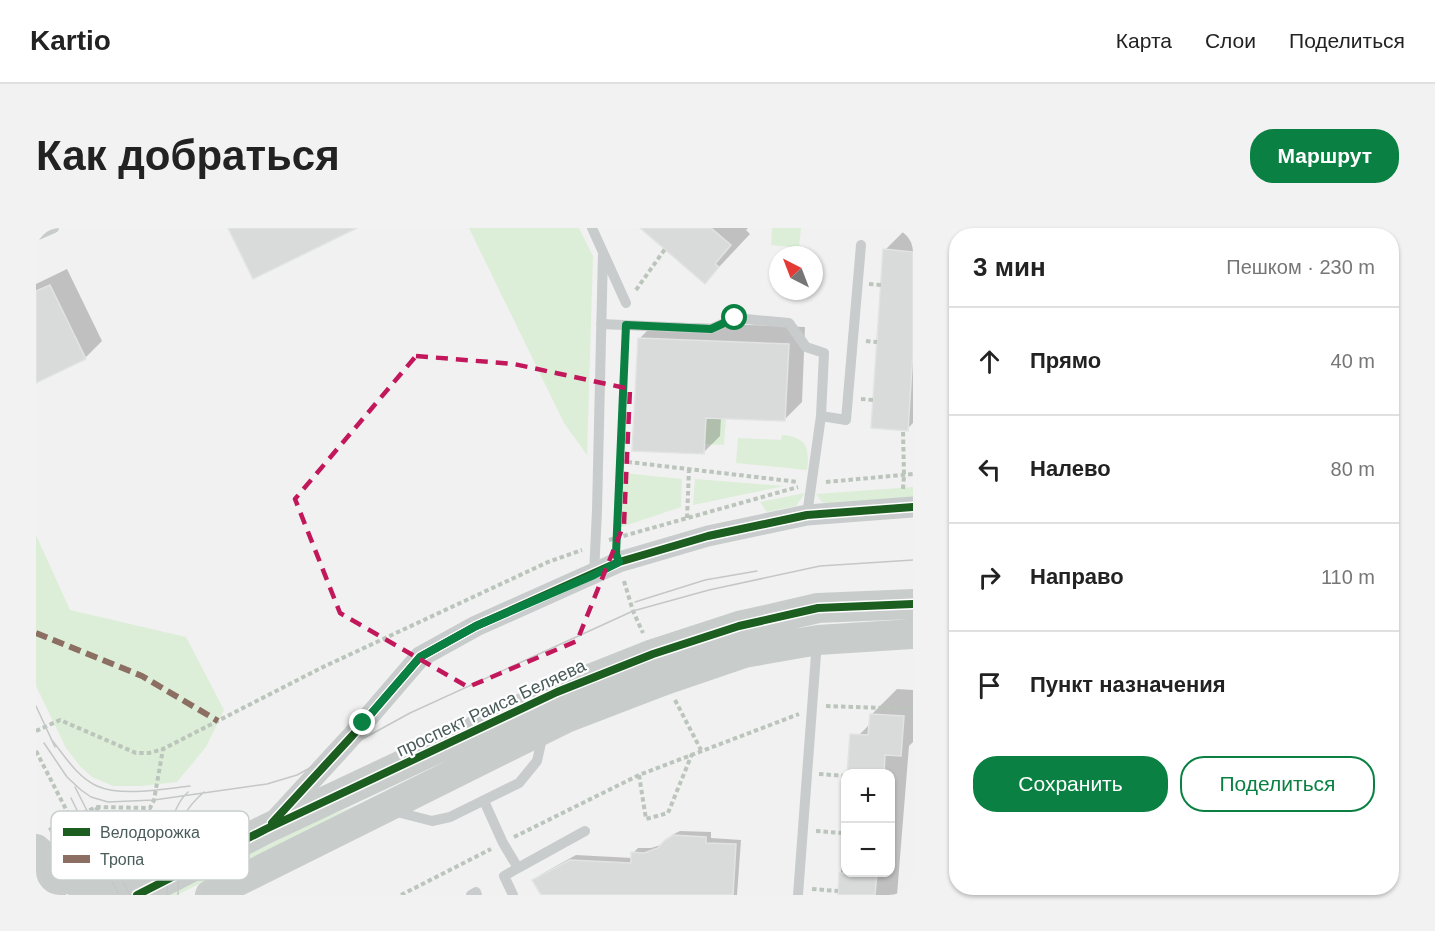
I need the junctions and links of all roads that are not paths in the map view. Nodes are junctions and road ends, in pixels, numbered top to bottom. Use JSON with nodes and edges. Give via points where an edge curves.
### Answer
{"nodes":[{"id":1,"x":54,"y":228,"type":"edge"},
{"id":2,"x":592,"y":228,"type":"edge"},
{"id":3,"x":36,"y":237,"type":"edge"},
{"id":4,"x":861,"y":245,"type":"dead end"},
{"id":5,"x":603,"y":252,"type":"junction"},
{"id":6,"x":626,"y":303,"type":"road end"},
{"id":7,"x":601,"y":324,"type":"junction"},
{"id":8,"x":820,"y":416,"type":"junction"},
{"id":9,"x":907,"y":507,"type":"edge"},
{"id":10,"x":807,"y":515,"type":"junction"},
{"id":11,"x":594,"y":575,"type":"junction"},
{"id":12,"x":913,"y":604,"type":"edge"},
{"id":13,"x":818,"y":624,"type":"junction"},
{"id":14,"x":913,"y":634,"type":"edge"},
{"id":15,"x":545,"y":729,"type":"junction"},
{"id":16,"x":484,"y":801,"type":"junction"},
{"id":17,"x":384,"y":808,"type":"junction"},
{"id":18,"x":266,"y":829,"type":"junction"},
{"id":19,"x":585,"y":831,"type":"dead end"},
{"id":20,"x":249,"y":838,"type":"edge"},
{"id":21,"x":36,"y":862,"type":"edge"},
{"id":22,"x":518,"y":868,"type":"junction"},
{"id":23,"x":249,"y":876,"type":"edge"},
{"id":24,"x":72,"y":880,"type":"edge"},
{"id":25,"x":166,"y":880,"type":"edge"},
{"id":26,"x":240,"y":880,"type":"edge"},
{"id":27,"x":798,"y":891,"type":"edge"},
{"id":28,"x":139,"y":894,"type":"edge"},
{"id":29,"x":51,"y":895,"type":"edge"},
{"id":30,"x":210,"y":895,"type":"edge"},
{"id":31,"x":471,"y":895,"type":"edge"},
{"id":32,"x":477,"y":895,"type":"edge"},
{"id":33,"x":513,"y":895,"type":"edge"}],
"edges":[{"from":1,"to":3,"type":"lane"},
{"from":2,"to":5,"type":"lane"},
{"from":4,"to":8,"type":"lane","via":[[846,420]]},
{"from":5,"to":6,"type":"lane"},
{"from":5,"to":7,"type":"lane"},
{"from":7,"to":8,"type":"lane","via":[[711,329],[735,318],[789,323],[806,347],[824,353]]},
{"from":7,"to":11,"type":"lane"},
{"from":8,"to":10,"type":"lane"},
{"from":9,"to":10,"type":"street"},
{"from":10,"to":11,"type":"street","via":[[708,536],[619,562]]},
{"from":11,"to":18,"type":"street","via":[[476,626],[420,657]]},
{"from":12,"to":13,"type":"street","name":"проспект Раиса Беляева"},
{"from":13,"to":14,"type":"street","name":"проспект Раиса Беляева"},
{"from":13,"to":15,"type":"street","name":"проспект Раиса Беляева"},
{"from":13,"to":18,"type":"street","name":"проспект Раиса Беляева","via":[[740,626],[653,654],[557,692]]},
{"from":13,"to":27,"type":"lane"},
{"from":15,"to":16,"type":"lane","via":[[537,761],[519,783]]},
{"from":15,"to":17,"type":"street","name":"проспект Раиса Беляева"},
{"from":16,"to":17,"type":"lane","via":[[450,817],[432,820]]},
{"from":16,"to":22,"type":"lane"},
{"from":17,"to":23,"type":"street","name":"проспект Раиса Беляева"},
{"from":18,"to":20,"type":"street","name":"проспект Раиса Беляева"},
{"from":19,"to":22,"type":"lane"},
{"from":21,"to":29,"type":"street"},
{"from":22,"to":33,"type":"lane","via":[[504,876]]},
{"from":24,"to":28,"type":"street"},
{"from":25,"to":28,"type":"street","name":"проспект Раиса Беляева"},
{"from":26,"to":30,"type":"street","name":"проспект Раиса Беляева"},
{"from":31,"to":32,"type":"lane"}]}
